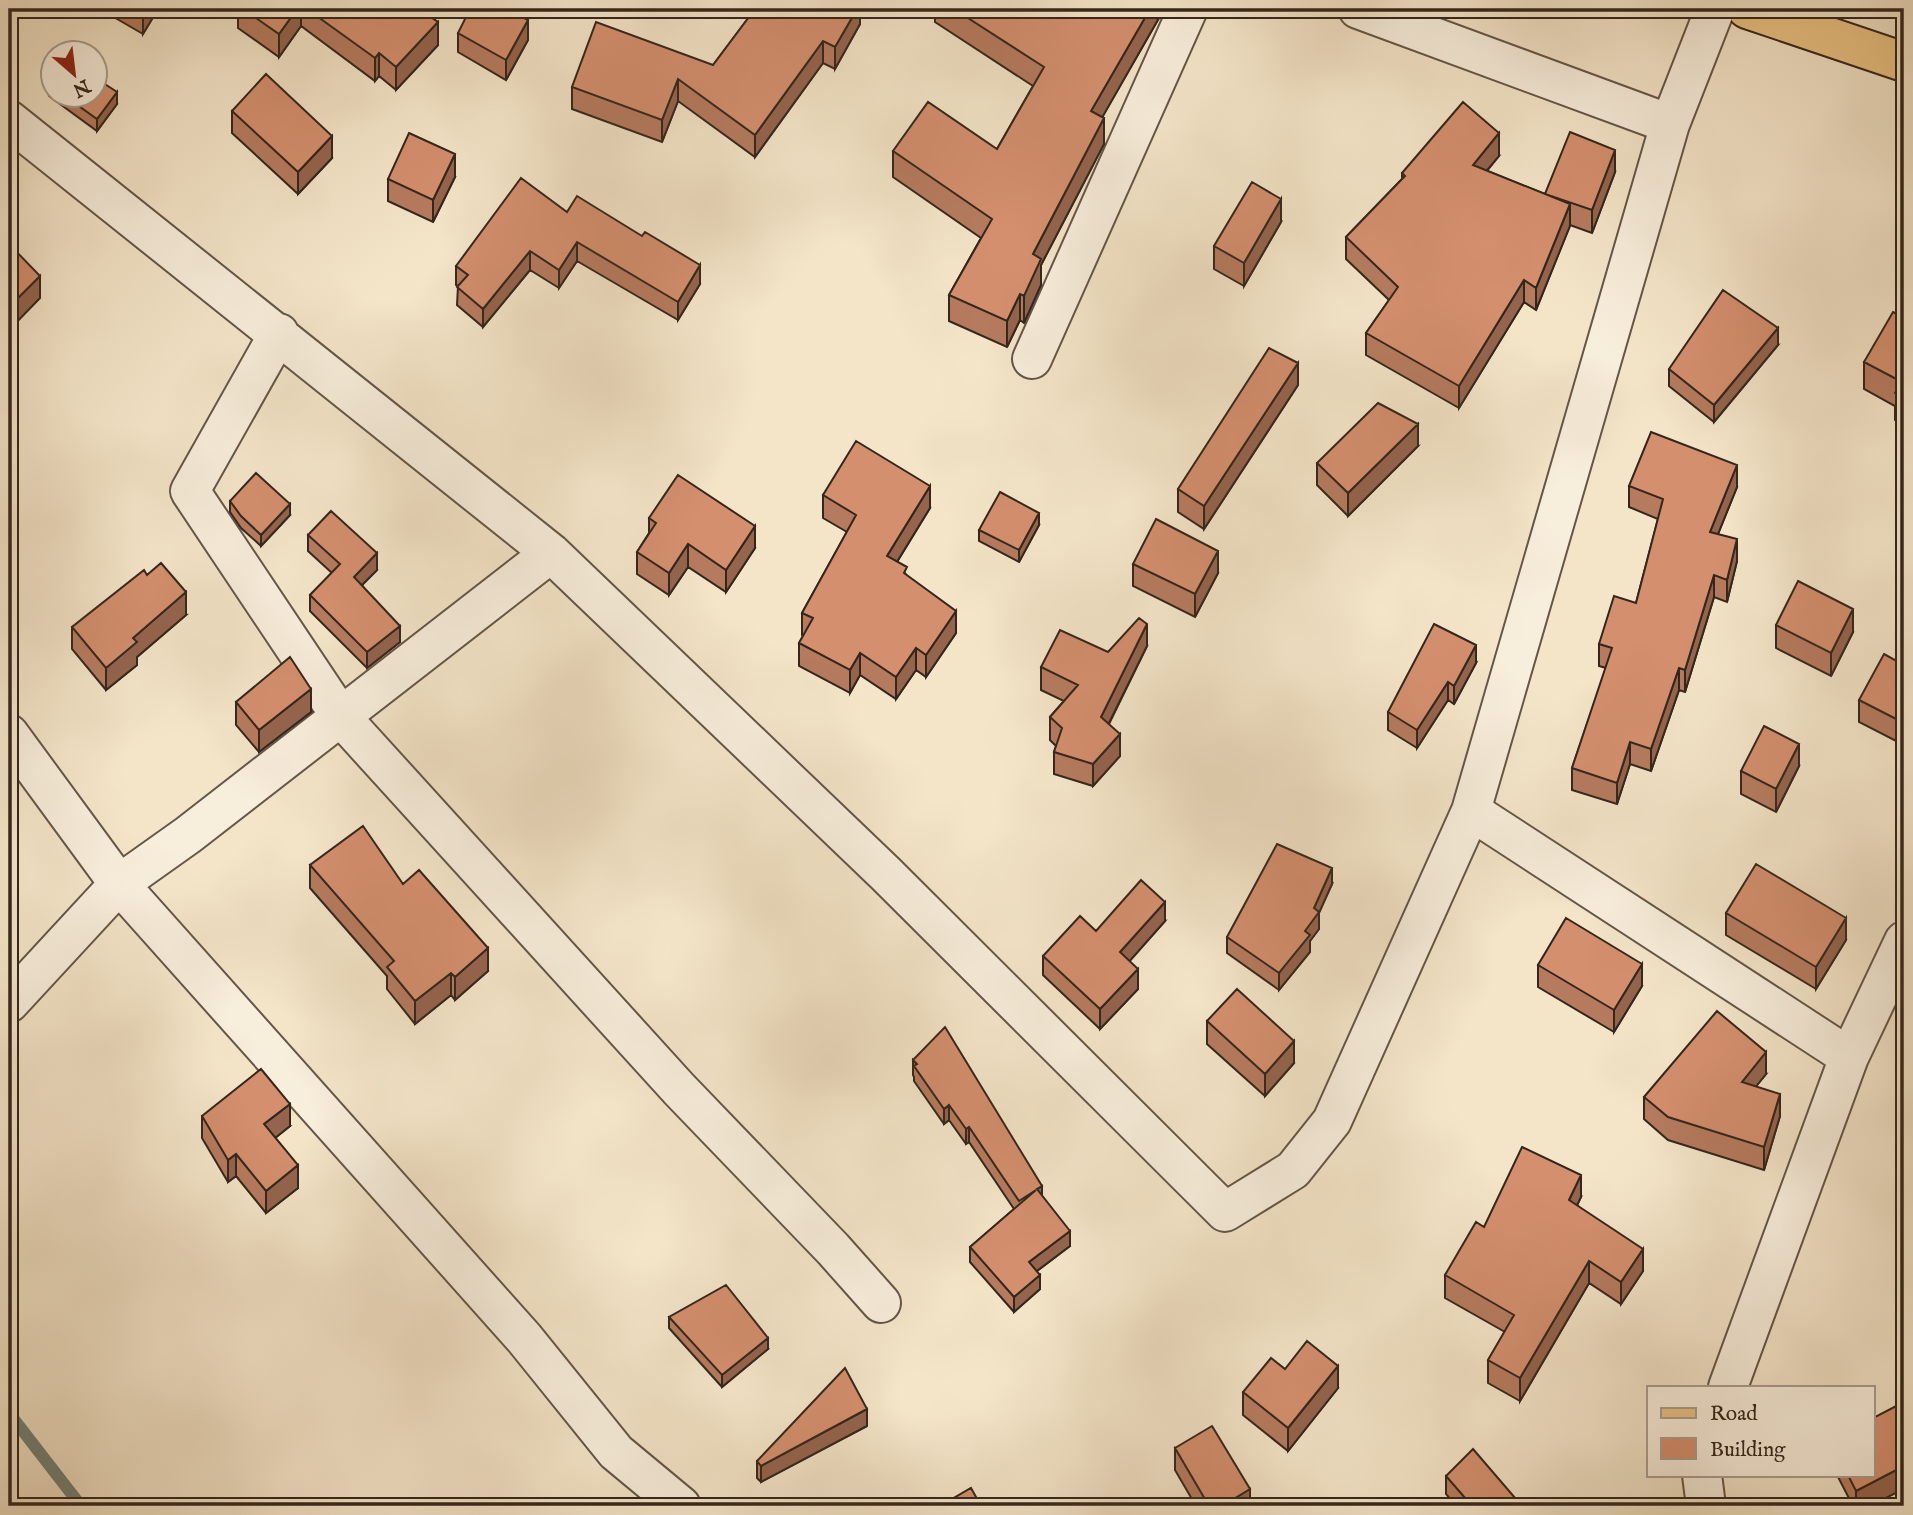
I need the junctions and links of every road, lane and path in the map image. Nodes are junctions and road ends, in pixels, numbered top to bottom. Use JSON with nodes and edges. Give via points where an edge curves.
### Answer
{"nodes":[{"id":1,"x":1188,"y":9,"type":"edge"},
{"id":2,"x":1357,"y":9,"type":"edge"},
{"id":3,"x":1714,"y":9,"type":"edge"},
{"id":4,"x":1747,"y":9,"type":"edge"},
{"id":5,"x":1904,"y":62,"type":"edge"},
{"id":6,"x":9,"y":120,"type":"edge"},
{"id":7,"x":1670,"y":124,"type":"junction"},
{"id":8,"x":279,"y":333,"type":"junction"},
{"id":9,"x":1032,"y":359,"type":"dead end"},
{"id":10,"x":551,"y":552,"type":"junction"},
{"id":11,"x":341,"y":717,"type":"junction"},
{"id":12,"x":9,"y":734,"type":"edge"},
{"id":13,"x":1471,"y":811,"type":"junction"},
{"id":14,"x":118,"y":884,"type":"junction"},
{"id":15,"x":1904,"y":941,"type":"edge"},
{"id":16,"x":9,"y":1003,"type":"edge"},
{"id":17,"x":1849,"y":1057,"type":"junction"},
{"id":18,"x":881,"y":1303,"type":"dead end"},
{"id":19,"x":1728,"y":1386,"type":"edge"},
{"id":20,"x":1702,"y":1476,"type":"edge"},
{"id":21,"x":681,"y":1506,"type":"edge"},
{"id":22,"x":1706,"y":1506,"type":"edge"}],
"edges":[{"from":1,"to":9,"type":"street"},
{"from":2,"to":7,"type":"street"},
{"from":3,"to":7,"type":"street"},
{"from":4,"to":5,"type":"main road"},
{"from":6,"to":8,"type":"street"},
{"from":7,"to":13,"type":"street"},
{"from":8,"to":10,"type":"street"},
{"from":8,"to":11,"type":"street","via":[[190,491]]},
{"from":10,"to":11,"type":"street"},
{"from":10,"to":13,"type":"street","via":[[886,873],[1225,1212],[1293,1170],[1332,1121]]},
{"from":11,"to":14,"type":"street"},
{"from":11,"to":18,"type":"street","via":[[679,1089]]},
{"from":12,"to":14,"type":"street"},
{"from":13,"to":17,"type":"street"},
{"from":14,"to":16,"type":"street"},
{"from":14,"to":21,"type":"street","via":[[524,1338],[616,1452]]},
{"from":15,"to":17,"type":"street"},
{"from":17,"to":19,"type":"street"},
{"from":20,"to":22,"type":"street"}]}
